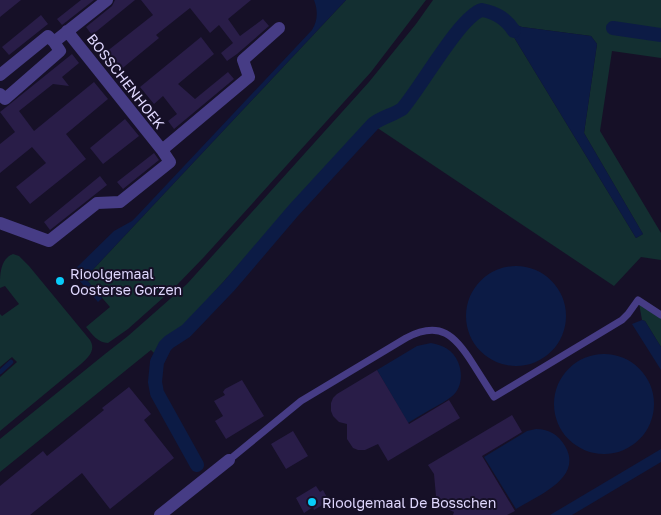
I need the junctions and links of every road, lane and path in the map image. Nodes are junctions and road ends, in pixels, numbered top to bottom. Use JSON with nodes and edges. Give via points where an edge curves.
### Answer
{"nodes":[{"id":1,"x":107,"y":0,"type":"edge"},
{"id":2,"x":279,"y":28,"type":"dead end"},
{"id":3,"x":67,"y":30,"type":"junction"},
{"id":4,"x":54,"y":42,"type":"junction"},
{"id":5,"x":0,"y":74,"type":"edge"},
{"id":6,"x":0,"y":94,"type":"edge"},
{"id":7,"x":162,"y":150,"type":"junction"},
{"id":8,"x":0,"y":223,"type":"edge"},
{"id":9,"x":661,"y":315,"type":"edge"},
{"id":10,"x":229,"y":460,"type":"joint"},
{"id":11,"x":160,"y":515,"type":"edge"}],
"edges":[{"from":1,"to":3,"type":"street","name":"BOSSCHENHOEK"},
{"from":2,"to":7,"type":"street","name":"BOSSCHENHOEK","via":[[243,60],[249,78]]},
{"from":3,"to":4,"type":"street","name":"BOSSCHENHOEK"},
{"from":3,"to":7,"type":"street","name":"BOSSCHENHOEK"},
{"from":4,"to":5,"type":"street","via":[[48,36]]},
{"from":4,"to":6,"type":"street","via":[[60,51],[4,99]]},
{"from":7,"to":8,"type":"street","name":"BOSSCHENHOEK","via":[[170,162],[120,202],[97,203],[48,241]]},
{"from":9,"to":10,"type":"lane","via":[[638,300],[622,320],[494,397],[456,340],[439,331],[418,333],[301,401]]},
{"from":10,"to":11,"type":"street"}]}
